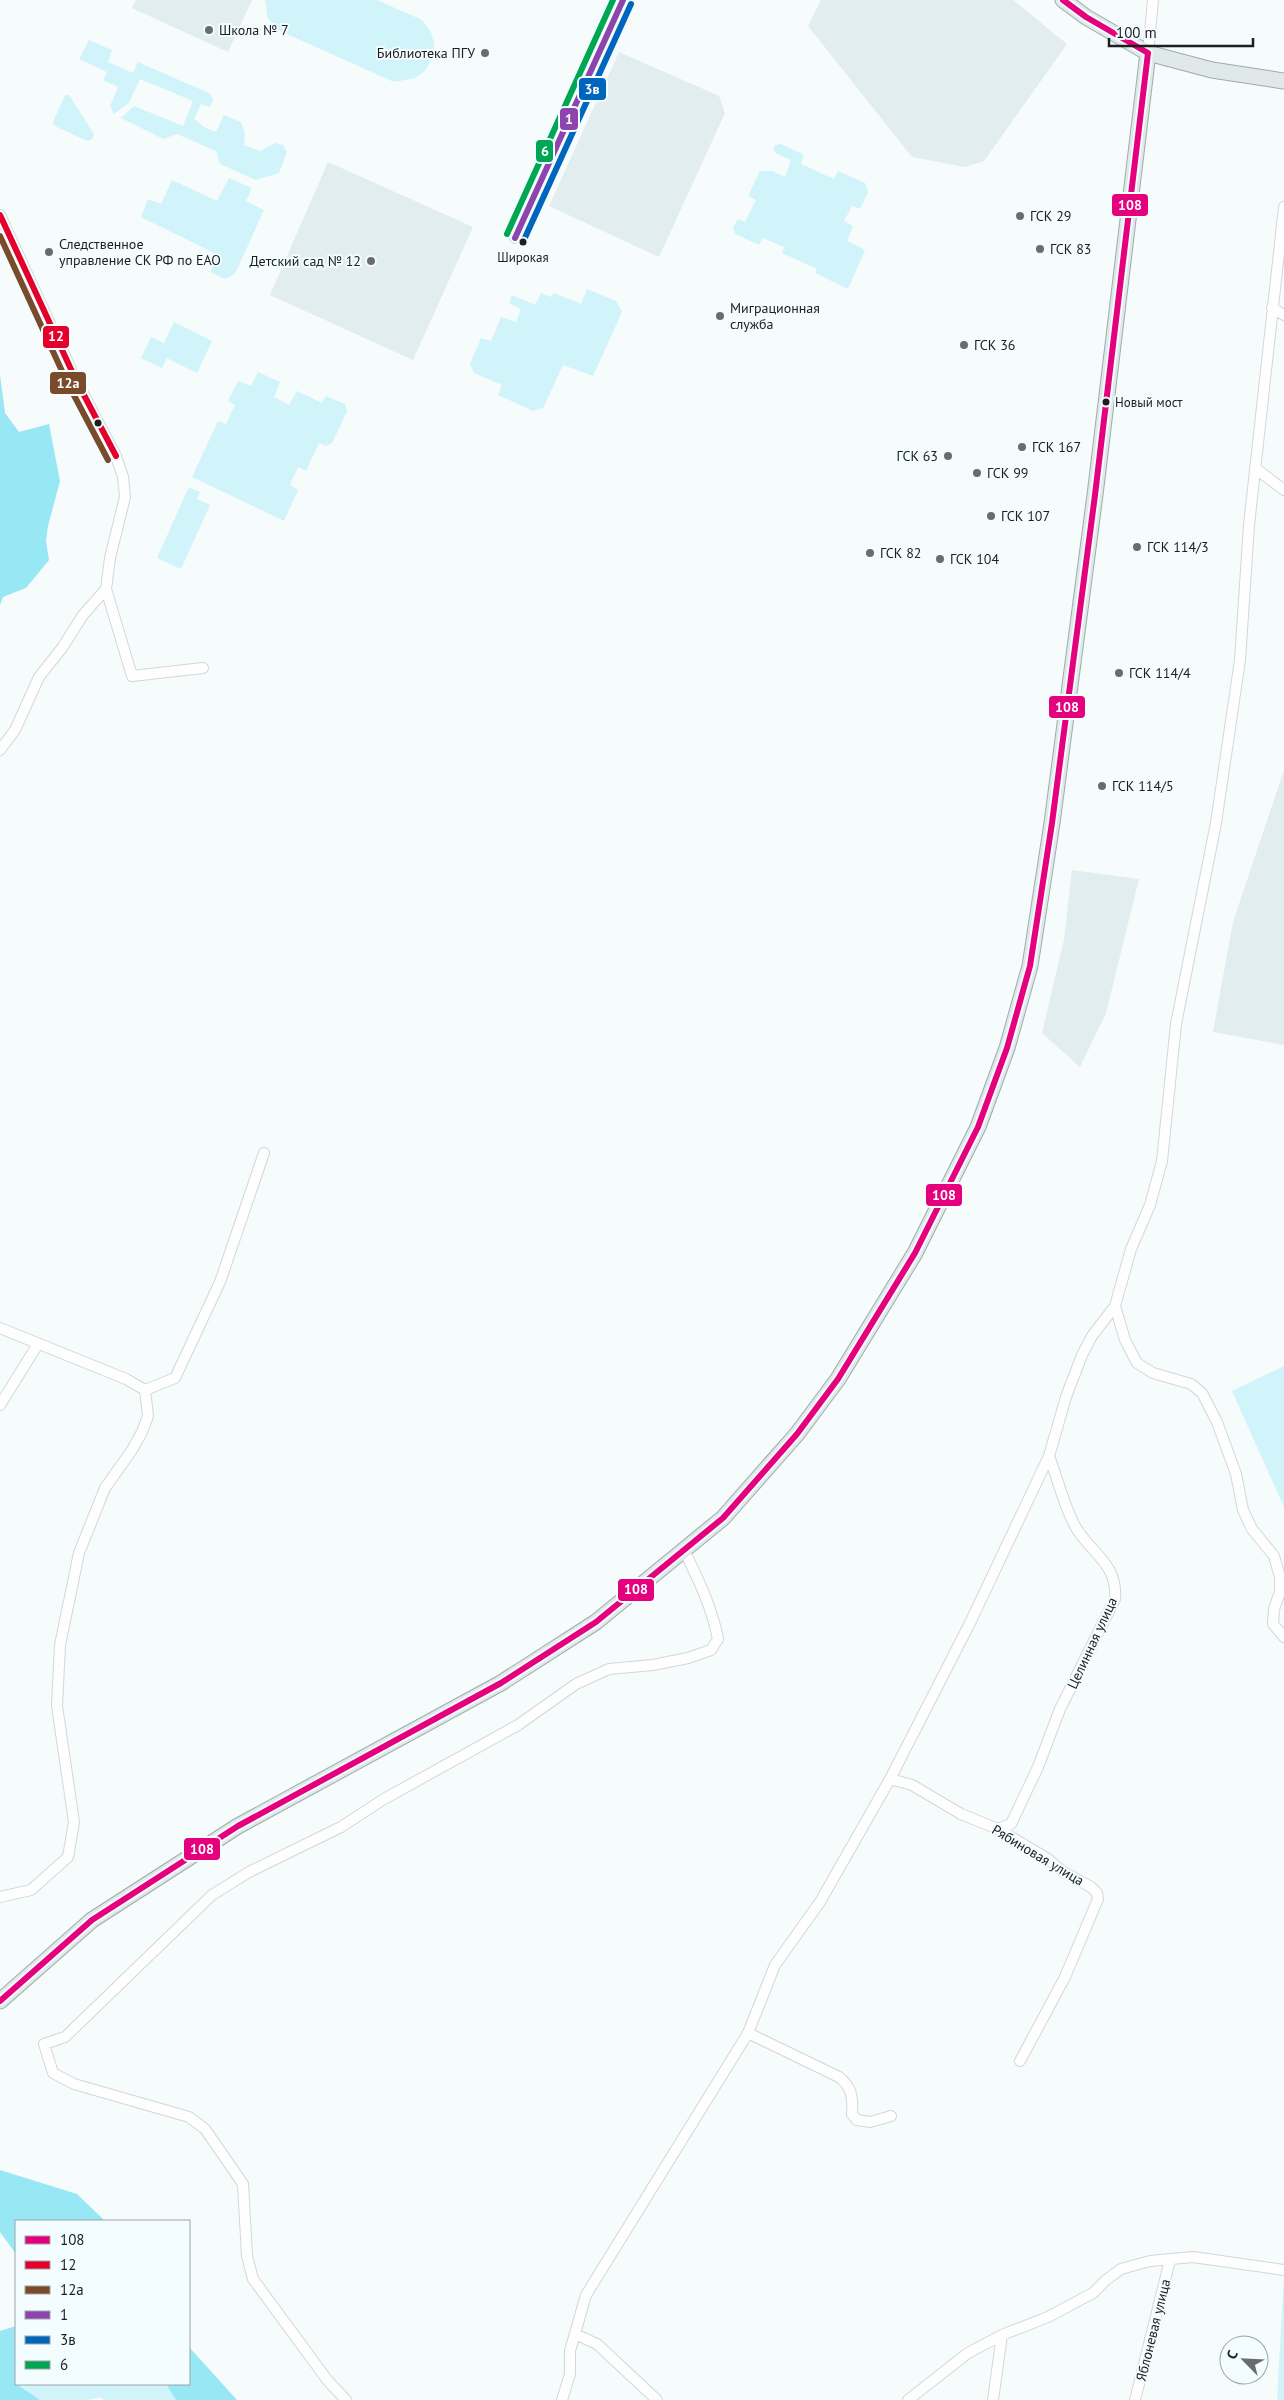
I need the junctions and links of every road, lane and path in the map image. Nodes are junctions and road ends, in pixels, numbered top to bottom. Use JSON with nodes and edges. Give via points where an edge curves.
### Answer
{"nodes":[{"id":1,"x":623,"y":0,"type":"edge"},
{"id":2,"x":1063,"y":0,"type":"edge"},
{"id":3,"x":1153,"y":0,"type":"edge"},
{"id":4,"x":1148,"y":53,"type":"junction"},
{"id":5,"x":1284,"y":82,"type":"edge"},
{"id":6,"x":1284,"y":206,"type":"edge"},
{"id":7,"x":0,"y":215,"type":"edge"},
{"id":8,"x":515,"y":238,"type":"dead end"},
{"id":9,"x":1272,"y":308,"type":"junction"},
{"id":10,"x":1284,"y":315,"type":"edge"},
{"id":11,"x":1255,"y":468,"type":"junction"},
{"id":12,"x":1284,"y":490,"type":"edge"},
{"id":13,"x":106,"y":590,"type":"junction"},
{"id":14,"x":203,"y":668,"type":"dead end"},
{"id":15,"x":0,"y":750,"type":"edge"},
{"id":16,"x":264,"y":1153,"type":"dead end"},
{"id":17,"x":1115,"y":1306,"type":"junction"},
{"id":18,"x":0,"y":1328,"type":"edge"},
{"id":19,"x":38,"y":1344,"type":"junction"},
{"id":20,"x":145,"y":1390,"type":"junction"},
{"id":21,"x":0,"y":1405,"type":"edge"},
{"id":22,"x":1049,"y":1456,"type":"junction"},
{"id":23,"x":684,"y":1550,"type":"junction"},
{"id":24,"x":1284,"y":1637,"type":"edge"},
{"id":25,"x":890,"y":1779,"type":"junction"},
{"id":26,"x":998,"y":1829,"type":"junction"},
{"id":27,"x":0,"y":1897,"type":"edge"},
{"id":28,"x":0,"y":2001,"type":"edge"},
{"id":29,"x":748,"y":2033,"type":"junction"},
{"id":30,"x":1020,"y":2061,"type":"dead end"},
{"id":31,"x":891,"y":2116,"type":"dead end"},
{"id":32,"x":1170,"y":2260,"type":"junction"},
{"id":33,"x":1284,"y":2270,"type":"edge"},
{"id":34,"x":575,"y":2334,"type":"junction"},
{"id":35,"x":1002,"y":2335,"type":"junction"},
{"id":36,"x":346,"y":2400,"type":"edge"},
{"id":37,"x":562,"y":2400,"type":"edge"},
{"id":38,"x":656,"y":2400,"type":"edge"},
{"id":39,"x":908,"y":2400,"type":"edge"},
{"id":40,"x":994,"y":2400,"type":"edge"},
{"id":41,"x":1135,"y":2400,"type":"edge"}],
"edges":[{"from":1,"to":8,"type":"street"},
{"from":2,"to":4,"type":"main road"},
{"from":3,"to":4,"type":"street"},
{"from":4,"to":5,"type":"main road","via":[[1212,70]]},
{"from":4,"to":23,"type":"main road","via":[[1097,485],[1052,823],[1030,966],[1007,1048],[978,1127],[915,1253],[838,1379],[798,1434],[723,1518]]},
{"from":6,"to":9,"type":"street"},
{"from":7,"to":13,"type":"street","via":[[75,378],[116,456],[123,477],[124,496]]},
{"from":9,"to":10,"type":"street"},
{"from":9,"to":11,"type":"street"},
{"from":11,"to":12,"type":"street"},
{"from":11,"to":17,"type":"street","via":[[1240,660],[1216,822],[1176,1024],[1162,1161]]},
{"from":13,"to":14,"type":"street","via":[[132,676]]},
{"from":13,"to":15,"type":"street","via":[[83,614],[39,677],[15,730]]},
{"from":16,"to":20,"type":"street","via":[[220,1282],[175,1378]]},
{"from":17,"to":22,"type":"street","via":[[1092,1336],[1082,1356]]},
{"from":17,"to":24,"type":"street","via":[[1125,1340],[1138,1362],[1153,1373],[1190,1384],[1202,1393],[1217,1422],[1236,1474],[1243,1510],[1252,1529],[1274,1556],[1280,1592],[1273,1624]]},
{"from":18,"to":19,"type":"street"},
{"from":19,"to":20,"type":"street","via":[[126,1379]]},
{"from":19,"to":21,"type":"street"},
{"from":20,"to":27,"type":"street","via":[[148,1416],[132,1450],[105,1488],[79,1553],[60,1645],[57,1706],[74,1822],[68,1857],[31,1890]]},
{"from":22,"to":25,"type":"street"},
{"from":22,"to":26,"type":"street","name":"Целинная улица","via":[[1075,1526],[1108,1566],[1116,1586],[1115,1598],[1060,1709],[1038,1767],[1010,1824]]},
{"from":23,"to":28,"type":"main road","via":[[596,1622],[501,1683],[238,1826],[92,1920]]},
{"from":23,"to":36,"type":"street","via":[[715,1623],[718,1639],[711,1650],[653,1665],[609,1669],[576,1684],[518,1725],[384,1799],[341,1827],[249,1872],[212,1895],[65,2036],[44,2044],[53,2073],[74,2084],[189,2117],[205,2129],[243,2184],[252,2279],[328,2381]]},
{"from":25,"to":26,"type":"street","name":"Рябиновая улица","via":[[912,1785],[961,1814]]},
{"from":25,"to":29,"type":"street","via":[[820,1902],[775,1965]]},
{"from":26,"to":30,"type":"street","name":"Рябиновая улица","via":[[1091,1887],[1098,1899],[1065,1977]]},
{"from":29,"to":31,"type":"street","via":[[848,2084],[853,2099],[852,2114],[857,2120],[870,2122]]},
{"from":29,"to":34,"type":"street","via":[[586,2296]]},
{"from":32,"to":33,"type":"street","via":[[1193,2258]]},
{"from":32,"to":35,"type":"street","via":[[1122,2269],[1093,2293],[1048,2317]]},
{"from":32,"to":41,"type":"street","name":"Яблоневая улица"},
{"from":34,"to":37,"type":"street","via":[[570,2351],[570,2374]]},
{"from":34,"to":38,"type":"street","via":[[597,2344]]},
{"from":35,"to":39,"type":"street","via":[[968,2353]]},
{"from":35,"to":40,"type":"street"}]}
